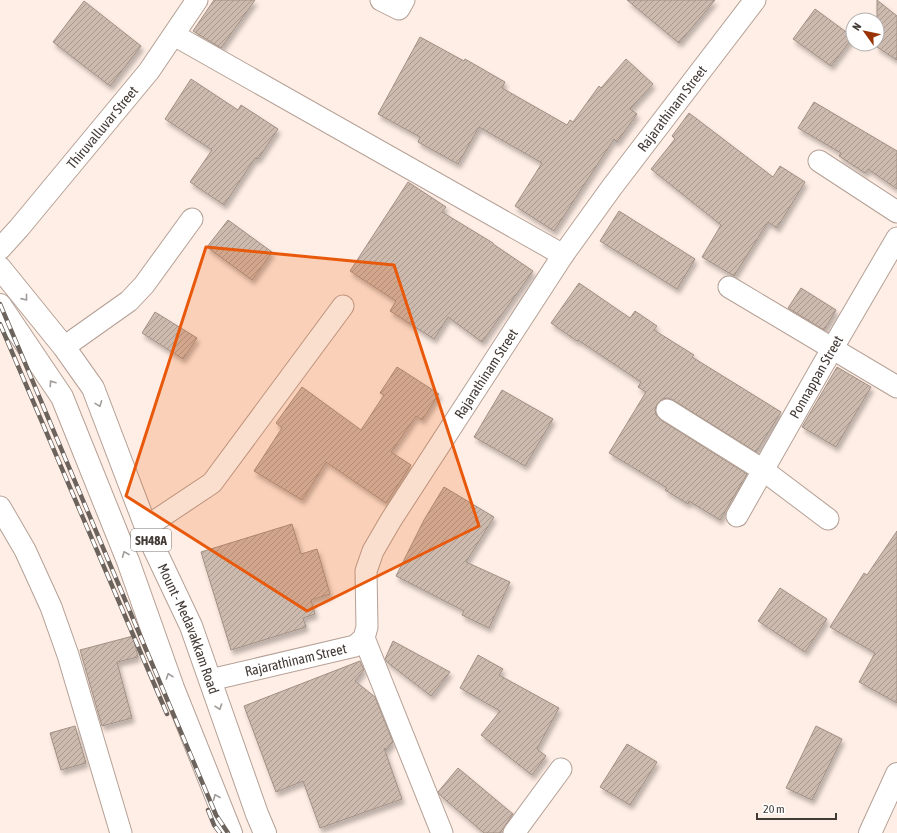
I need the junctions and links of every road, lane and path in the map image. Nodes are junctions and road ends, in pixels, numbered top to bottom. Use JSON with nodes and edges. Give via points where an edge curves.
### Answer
{"nodes":[{"id":1,"x":197,"y":0,"type":"edge"},
{"id":2,"x":755,"y":0,"type":"edge"},
{"id":3,"x":174,"y":35,"type":"junction"},
{"id":4,"x":819,"y":161,"type":"dead end"},
{"id":5,"x":897,"y":212,"type":"edge"},
{"id":6,"x":192,"y":219,"type":"dead end"},
{"id":7,"x":897,"y":238,"type":"edge"},
{"id":8,"x":0,"y":249,"type":"edge"},
{"id":9,"x":563,"y":255,"type":"junction"},
{"id":10,"x":0,"y":268,"type":"edge"},
{"id":11,"x":729,"y":287,"type":"dead end"},
{"id":12,"x":0,"y":305,"type":"edge"},
{"id":13,"x":343,"y":306,"type":"dead end"},
{"id":14,"x":64,"y":347,"type":"junction"},
{"id":15,"x":832,"y":348,"type":"junction"},
{"id":16,"x":897,"y":387,"type":"edge"},
{"id":17,"x":667,"y":410,"type":"dead end"},
{"id":18,"x":763,"y":470,"type":"junction"},
{"id":19,"x":0,"y":507,"type":"edge"},
{"id":20,"x":737,"y":516,"type":"dead end"},
{"id":21,"x":828,"y":519,"type":"dead end"},
{"id":22,"x":146,"y":528,"type":"junction"},
{"id":23,"x":364,"y":638,"type":"junction"},
{"id":24,"x":210,"y":680,"type":"junction"},
{"id":25,"x":561,"y":769,"type":"dead end"},
{"id":26,"x":897,"y":774,"type":"edge"},
{"id":27,"x":121,"y":833,"type":"edge"},
{"id":28,"x":231,"y":833,"type":"edge"},
{"id":29,"x":265,"y":833,"type":"edge"},
{"id":30,"x":442,"y":833,"type":"edge"},
{"id":31,"x":514,"y":833,"type":"edge"},
{"id":32,"x":870,"y":833,"type":"edge"}],
"edges":[{"from":1,"to":3,"type":"street","name":"Thiruvalluvar Street"},
{"from":2,"to":9,"type":"street","name":"Rajarathinam Street"},
{"from":3,"to":8,"type":"street","name":"Thiruvalluvar Street","via":[[149,71]]},
{"from":3,"to":9,"type":"street"},
{"from":4,"to":5,"type":"street"},
{"from":6,"to":14,"type":"street","via":[[130,301]]},
{"from":7,"to":15,"type":"street","name":"Ponnappan Street"},
{"from":9,"to":23,"type":"street","name":"Rajarathinam Street","via":[[390,520],[373,551],[366,571],[367,627]]},
{"from":10,"to":14,"type":"main road","name":"Mount - Medavakkam Road","number":"SH48A","one_way":true},
{"from":11,"to":15,"type":"street"},
{"from":28,"to":12,"type":"main road","number":"SH48A","one_way":true,"via":[[173,688],[128,561],[62,397]]},
{"from":13,"to":22,"type":"street","via":[[212,483]]},
{"from":14,"to":22,"type":"main road","name":"Mount - Medavakkam Road","number":"SH48A","one_way":true,"via":[[93,388]]},
{"from":15,"to":16,"type":"street"},
{"from":15,"to":18,"type":"street","name":"Ponnappan Street"},
{"from":17,"to":18,"type":"street"},
{"from":18,"to":20,"type":"street","name":"Ponnappan Street"},
{"from":18,"to":21,"type":"street"},
{"from":19,"to":27,"type":"street","via":[[25,550],[51,607],[68,655]]},
{"from":22,"to":24,"type":"main road","name":"Mount - Medavakkam Road","number":"SH48A","via":[[191,626]]},
{"from":23,"to":24,"type":"street","name":"Rajarathinam Street","via":[[355,646]]},
{"from":23,"to":30,"type":"street"},
{"from":24,"to":29,"type":"main road","name":"Mount - Medavakkam Road","number":"SH48A","one_way":true},
{"from":25,"to":31,"type":"street"},
{"from":26,"to":32,"type":"main road"}]}
